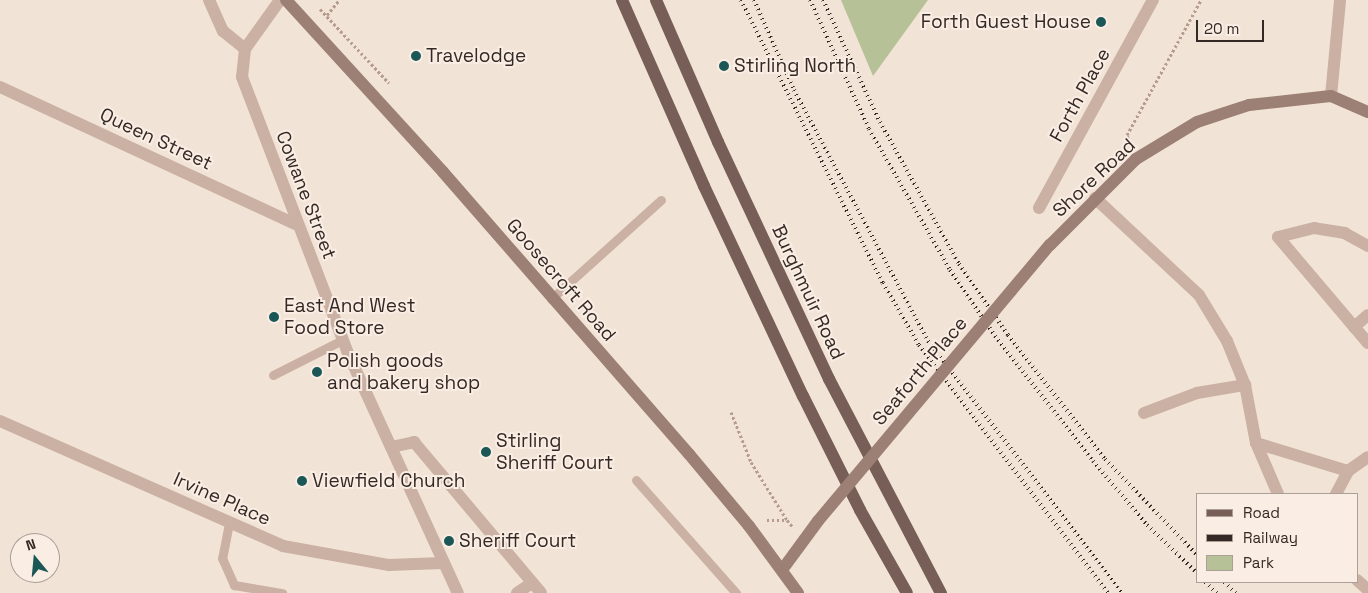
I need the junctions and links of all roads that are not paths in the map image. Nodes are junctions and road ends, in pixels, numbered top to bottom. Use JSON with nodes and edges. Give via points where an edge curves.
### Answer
{"nodes":[{"id":1,"x":209,"y":0,"type":"edge"},
{"id":2,"x":280,"y":0,"type":"edge"},
{"id":3,"x":286,"y":0,"type":"edge"},
{"id":4,"x":622,"y":0,"type":"edge"},
{"id":5,"x":656,"y":0,"type":"edge"},
{"id":6,"x":1154,"y":0,"type":"edge"},
{"id":7,"x":1340,"y":0,"type":"edge"},
{"id":8,"x":244,"y":49,"type":"junction"},
{"id":9,"x":0,"y":87,"type":"edge"},
{"id":10,"x":1331,"y":96,"type":"junction"},
{"id":11,"x":1368,"y":112,"type":"edge"},
{"id":12,"x":1095,"y":198,"type":"junction"},
{"id":13,"x":661,"y":200,"type":"dead end"},
{"id":14,"x":1039,"y":208,"type":"dead end"},
{"id":15,"x":296,"y":224,"type":"junction"},
{"id":16,"x":1050,"y":245,"type":"joint"},
{"id":17,"x":1368,"y":246,"type":"edge"},
{"id":18,"x":552,"y":299,"type":"junction"},
{"id":19,"x":1368,"y":315,"type":"edge"},
{"id":20,"x":1354,"y":327,"type":"junction"},
{"id":21,"x":1368,"y":343,"type":"edge"},
{"id":22,"x":344,"y":346,"type":"junction"},
{"id":23,"x":273,"y":375,"type":"dead end"},
{"id":24,"x":1245,"y":385,"type":"junction"},
{"id":25,"x":1144,"y":413,"type":"dead end"},
{"id":26,"x":0,"y":421,"type":"edge"},
{"id":27,"x":1256,"y":443,"type":"junction"},
{"id":28,"x":391,"y":448,"type":"junction"},
{"id":29,"x":1368,"y":457,"type":"edge"},
{"id":30,"x":1348,"y":471,"type":"junction"},
{"id":31,"x":636,"y":480,"type":"dead end"},
{"id":32,"x":1278,"y":493,"type":"edge"},
{"id":33,"x":1337,"y":493,"type":"edge"},
{"id":34,"x":229,"y":523,"type":"junction"},
{"id":35,"x":442,"y":563,"type":"junction"},
{"id":36,"x":782,"y":570,"type":"junction"},
{"id":37,"x":1358,"y":581,"type":"edge"},
{"id":38,"x":536,"y":588,"type":"edge"},
{"id":39,"x":1368,"y":590,"type":"edge"},
{"id":40,"x":282,"y":593,"type":"edge"},
{"id":41,"x":458,"y":593,"type":"edge"},
{"id":42,"x":517,"y":593,"type":"edge"},
{"id":43,"x":736,"y":593,"type":"edge"},
{"id":44,"x":798,"y":593,"type":"edge"},
{"id":45,"x":907,"y":593,"type":"edge"},
{"id":46,"x":941,"y":593,"type":"edge"}],
"edges":[{"from":1,"to":8,"type":"street","via":[[223,31]]},
{"from":2,"to":8,"type":"street"},
{"from":3,"to":18,"type":"street","name":"Goosecroft Road"},
{"from":4,"to":45,"type":"main road","via":[[704,186],[799,387],[860,510]]},
{"from":5,"to":46,"type":"main road","name":"Burghmuir Road","via":[[718,142],[829,379]]},
{"from":6,"to":14,"type":"street","name":"Forth Place"},
{"from":7,"to":10,"type":"street"},
{"from":8,"to":15,"type":"street","name":"Cowane Street","via":[[242,77]]},
{"from":9,"to":15,"type":"street","name":"Queen Street"},
{"from":10,"to":11,"type":"street"},
{"from":10,"to":12,"type":"street","name":"Shore Road","via":[[1249,105],[1197,122],[1136,159]]},
{"from":12,"to":16,"type":"street","name":"Shore Road"},
{"from":12,"to":24,"type":"street","via":[[1199,295],[1227,341]]},
{"from":13,"to":18,"type":"lane"},
{"from":15,"to":22,"type":"street","name":"Cowane Street"},
{"from":16,"to":36,"type":"street","name":"Seaforth Place","bridge":true,"via":[[818,521]]},
{"from":17,"to":20,"type":"street","via":[[1345,233],[1314,228],[1278,237]]},
{"from":18,"to":36,"type":"street","name":"Goosecroft Road","via":[[689,454]]},
{"from":19,"to":20,"type":"street"},
{"from":20,"to":21,"type":"street"},
{"from":22,"to":23,"type":"lane"},
{"from":22,"to":28,"type":"street","name":"Cowane Street"},
{"from":24,"to":25,"type":"street","via":[[1197,393]]},
{"from":24,"to":27,"type":"street"},
{"from":26,"to":34,"type":"street","name":"Irvine Place"},
{"from":27,"to":30,"type":"street"},
{"from":27,"to":32,"type":"street"},
{"from":28,"to":35,"type":"street","name":"Cowane Street"},
{"from":28,"to":38,"type":"street","via":[[414,442]]},
{"from":29,"to":30,"type":"street"},
{"from":30,"to":33,"type":"street"},
{"from":31,"to":43,"type":"lane"},
{"from":34,"to":35,"type":"street","name":"Irvine Place","via":[[283,546],[389,565]]},
{"from":34,"to":40,"type":"lane","via":[[222,558],[234,585]]},
{"from":35,"to":41,"type":"street","name":"Cowane Street"},
{"from":36,"to":44,"type":"street","name":"Goosecroft Road"},
{"from":37,"to":39,"type":"street"},
{"from":38,"to":42,"type":"street"}]}
